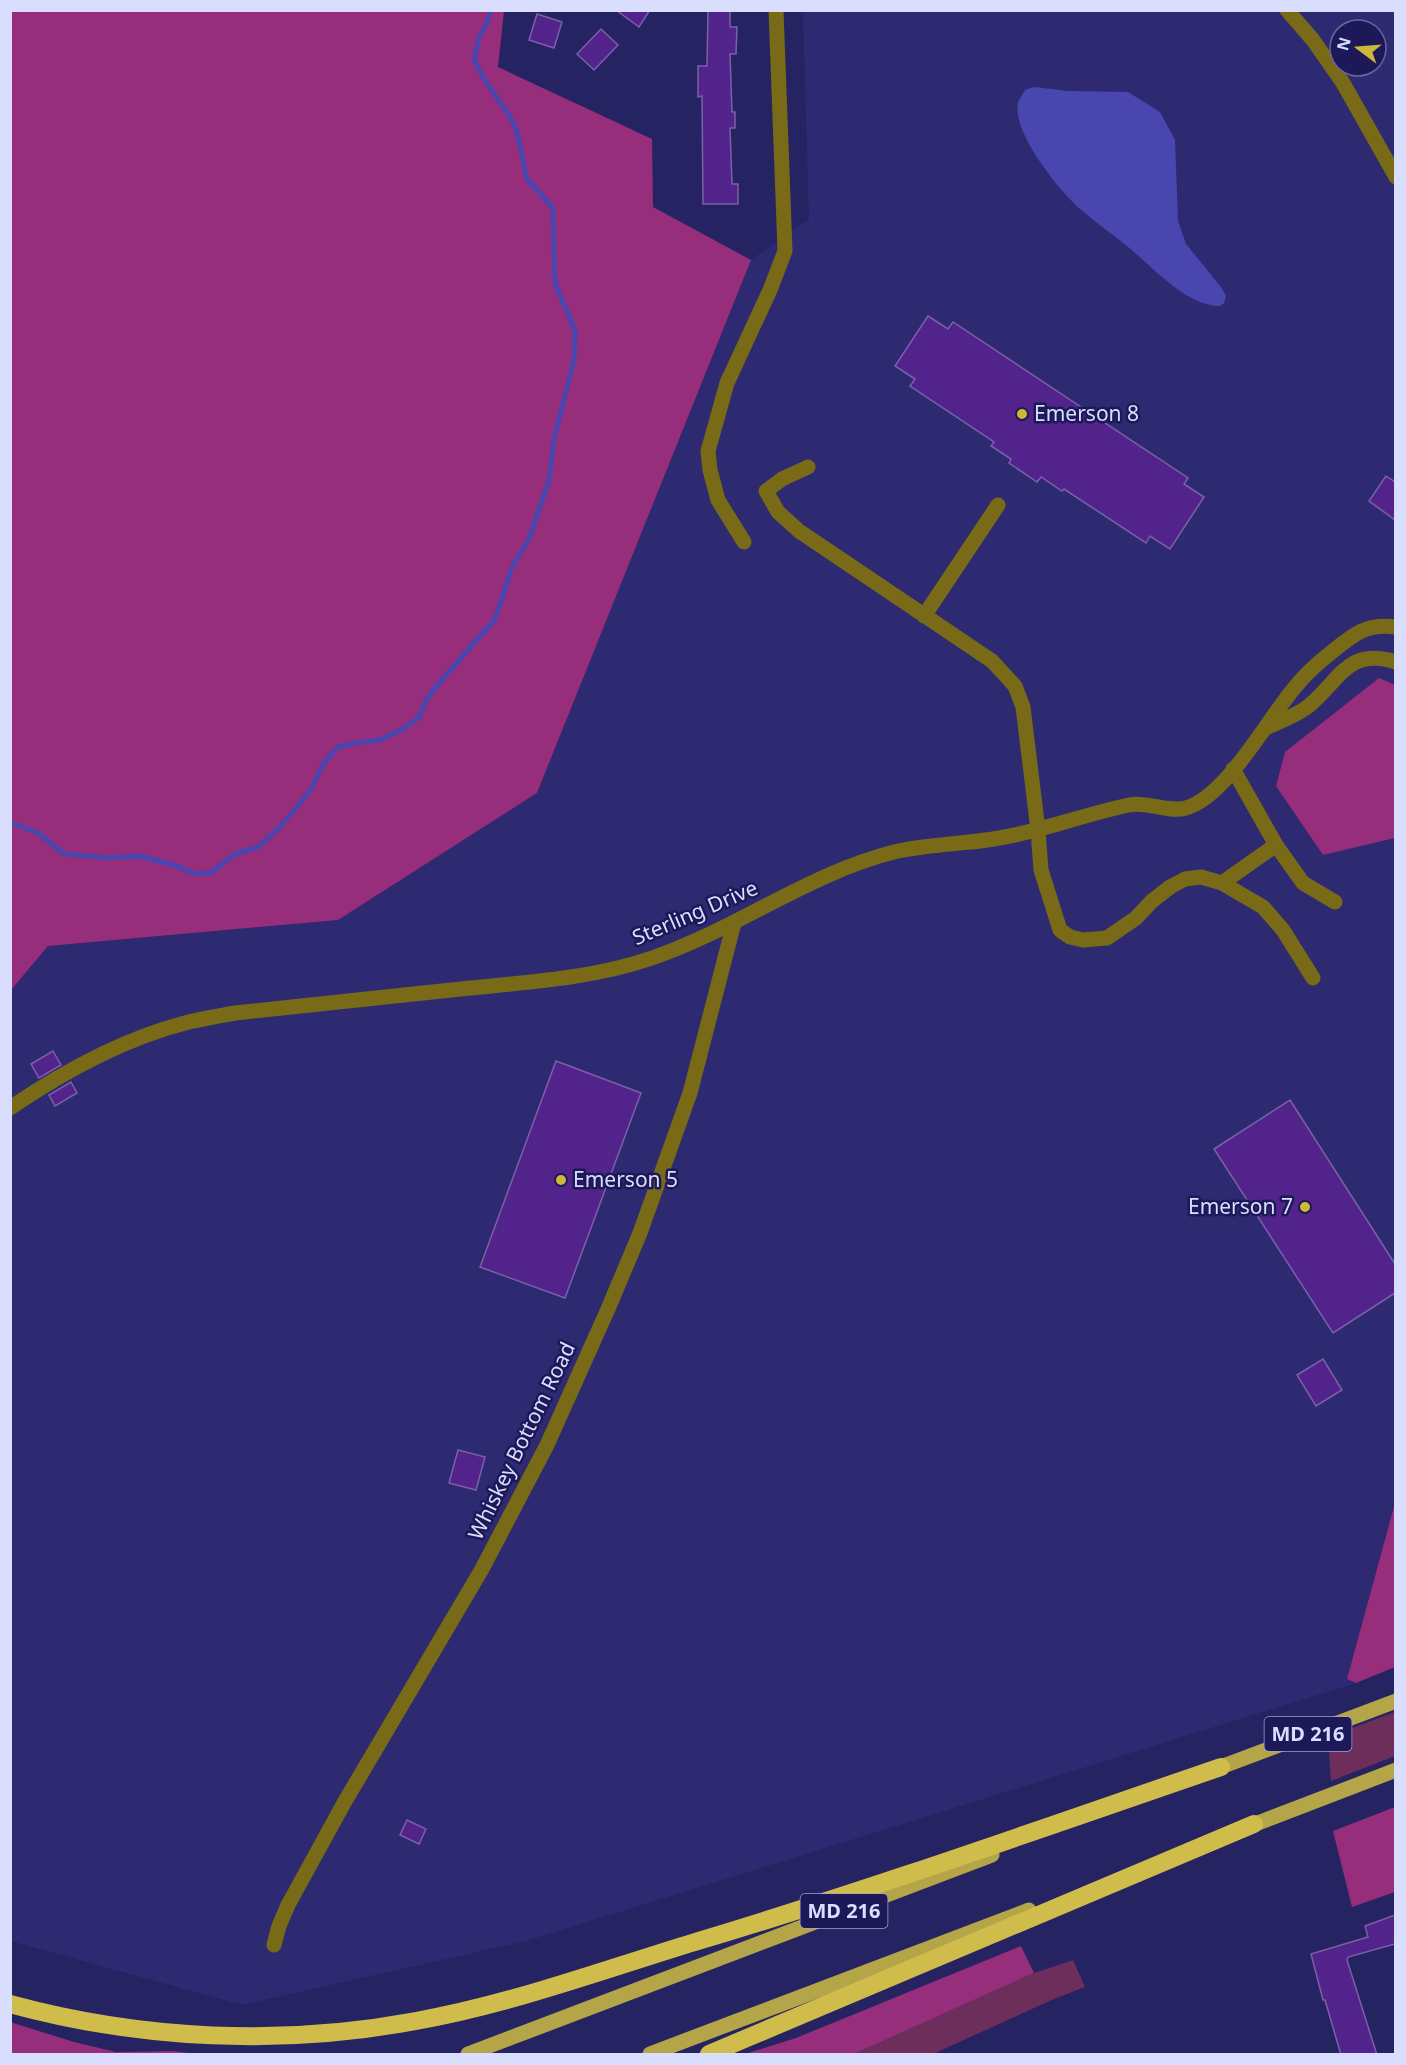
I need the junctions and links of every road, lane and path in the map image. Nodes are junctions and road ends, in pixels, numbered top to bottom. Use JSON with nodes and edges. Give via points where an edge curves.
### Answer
{"nodes":[{"id":1,"x":776,"y":10,"type":"edge"},
{"id":2,"x":1287,"y":10,"type":"edge"},
{"id":3,"x":1395,"y":177,"type":"edge"},
{"id":4,"x":808,"y":467,"type":"dead end"},
{"id":5,"x":998,"y":505,"type":"dead end"},
{"id":6,"x":744,"y":542,"type":"dead end"},
{"id":7,"x":924,"y":616,"type":"junction"},
{"id":8,"x":1395,"y":627,"type":"edge"},
{"id":9,"x":1395,"y":662,"type":"edge"},
{"id":10,"x":1263,"y":730,"type":"junction"},
{"id":11,"x":1233,"y":769,"type":"junction"},
{"id":12,"x":1038,"y":830,"type":"junction"},
{"id":13,"x":1276,"y":845,"type":"junction"},
{"id":14,"x":1222,"y":883,"type":"junction"},
{"id":15,"x":1335,"y":902,"type":"dead end"},
{"id":16,"x":734,"y":922,"type":"junction"},
{"id":17,"x":1313,"y":978,"type":"dead end"},
{"id":18,"x":10,"y":1108,"type":"edge"},
{"id":19,"x":1395,"y":1701,"type":"edge"},
{"id":20,"x":1221,"y":1767,"type":"junction"},
{"id":21,"x":1395,"y":1770,"type":"edge"},
{"id":22,"x":1254,"y":1824,"type":"junction"},
{"id":23,"x":274,"y":1945,"type":"dead end"},
{"id":24,"x":10,"y":2004,"type":"edge"},
{"id":25,"x":468,"y":2055,"type":"edge"},
{"id":26,"x":650,"y":2055,"type":"edge"},
{"id":27,"x":709,"y":2055,"type":"edge"}],
"edges":[{"from":1,"to":6,"type":"street","via":[[785,251],[727,383],[708,451],[718,500]]},
{"from":2,"to":3,"type":"street","via":[[1343,82]]},
{"from":4,"to":7,"type":"street","via":[[782,478],[766,491],[778,512],[799,531]]},
{"from":5,"to":7,"type":"street"},
{"from":7,"to":12,"type":"street","via":[[992,661],[1015,686],[1023,707]]},
{"from":8,"to":10,"type":"street","name":"Sterling Drive","via":[[1367,627],[1310,669]]},
{"from":9,"to":10,"type":"street","name":"Sterling Drive","via":[[1371,657],[1354,662],[1310,706]]},
{"from":10,"to":11,"type":"street","name":"Sterling Drive"},
{"from":11,"to":12,"type":"street","name":"Sterling Drive","via":[[1216,789],[1184,809],[1133,804]]},
{"from":11,"to":13,"type":"street"},
{"from":12,"to":14,"type":"street","via":[[1041,870],[1048,896],[1060,930],[1070,937],[1107,938],[1185,879],[1201,877]]},
{"from":12,"to":16,"type":"street","name":"Sterling Drive","via":[[896,852],[846,868]]},
{"from":13,"to":14,"type":"street"},
{"from":13,"to":15,"type":"street","via":[[1303,884]]},
{"from":14,"to":17,"type":"street","via":[[1263,907]]},
{"from":16,"to":18,"type":"street","name":"Sterling Drive","via":[[653,958],[594,974],[235,1013],[184,1023],[80,1065]]},
{"from":16,"to":23,"type":"street","name":"Whiskey Bottom Road","via":[[690,1093],[640,1233],[547,1445],[482,1569],[288,1905]]},
{"from":19,"to":20,"type":"main road","number":"MD 216"},
{"from":20,"to":24,"type":"highway","via":[[780,1917],[477,2008],[416,2021],[298,2035],[190,2035],[75,2019]]},
{"from":20,"to":25,"type":"main road","number":"MD 216"},
{"from":21,"to":22,"type":"main road"},
{"from":22,"to":26,"type":"main road"},
{"from":22,"to":27,"type":"highway"}]}
